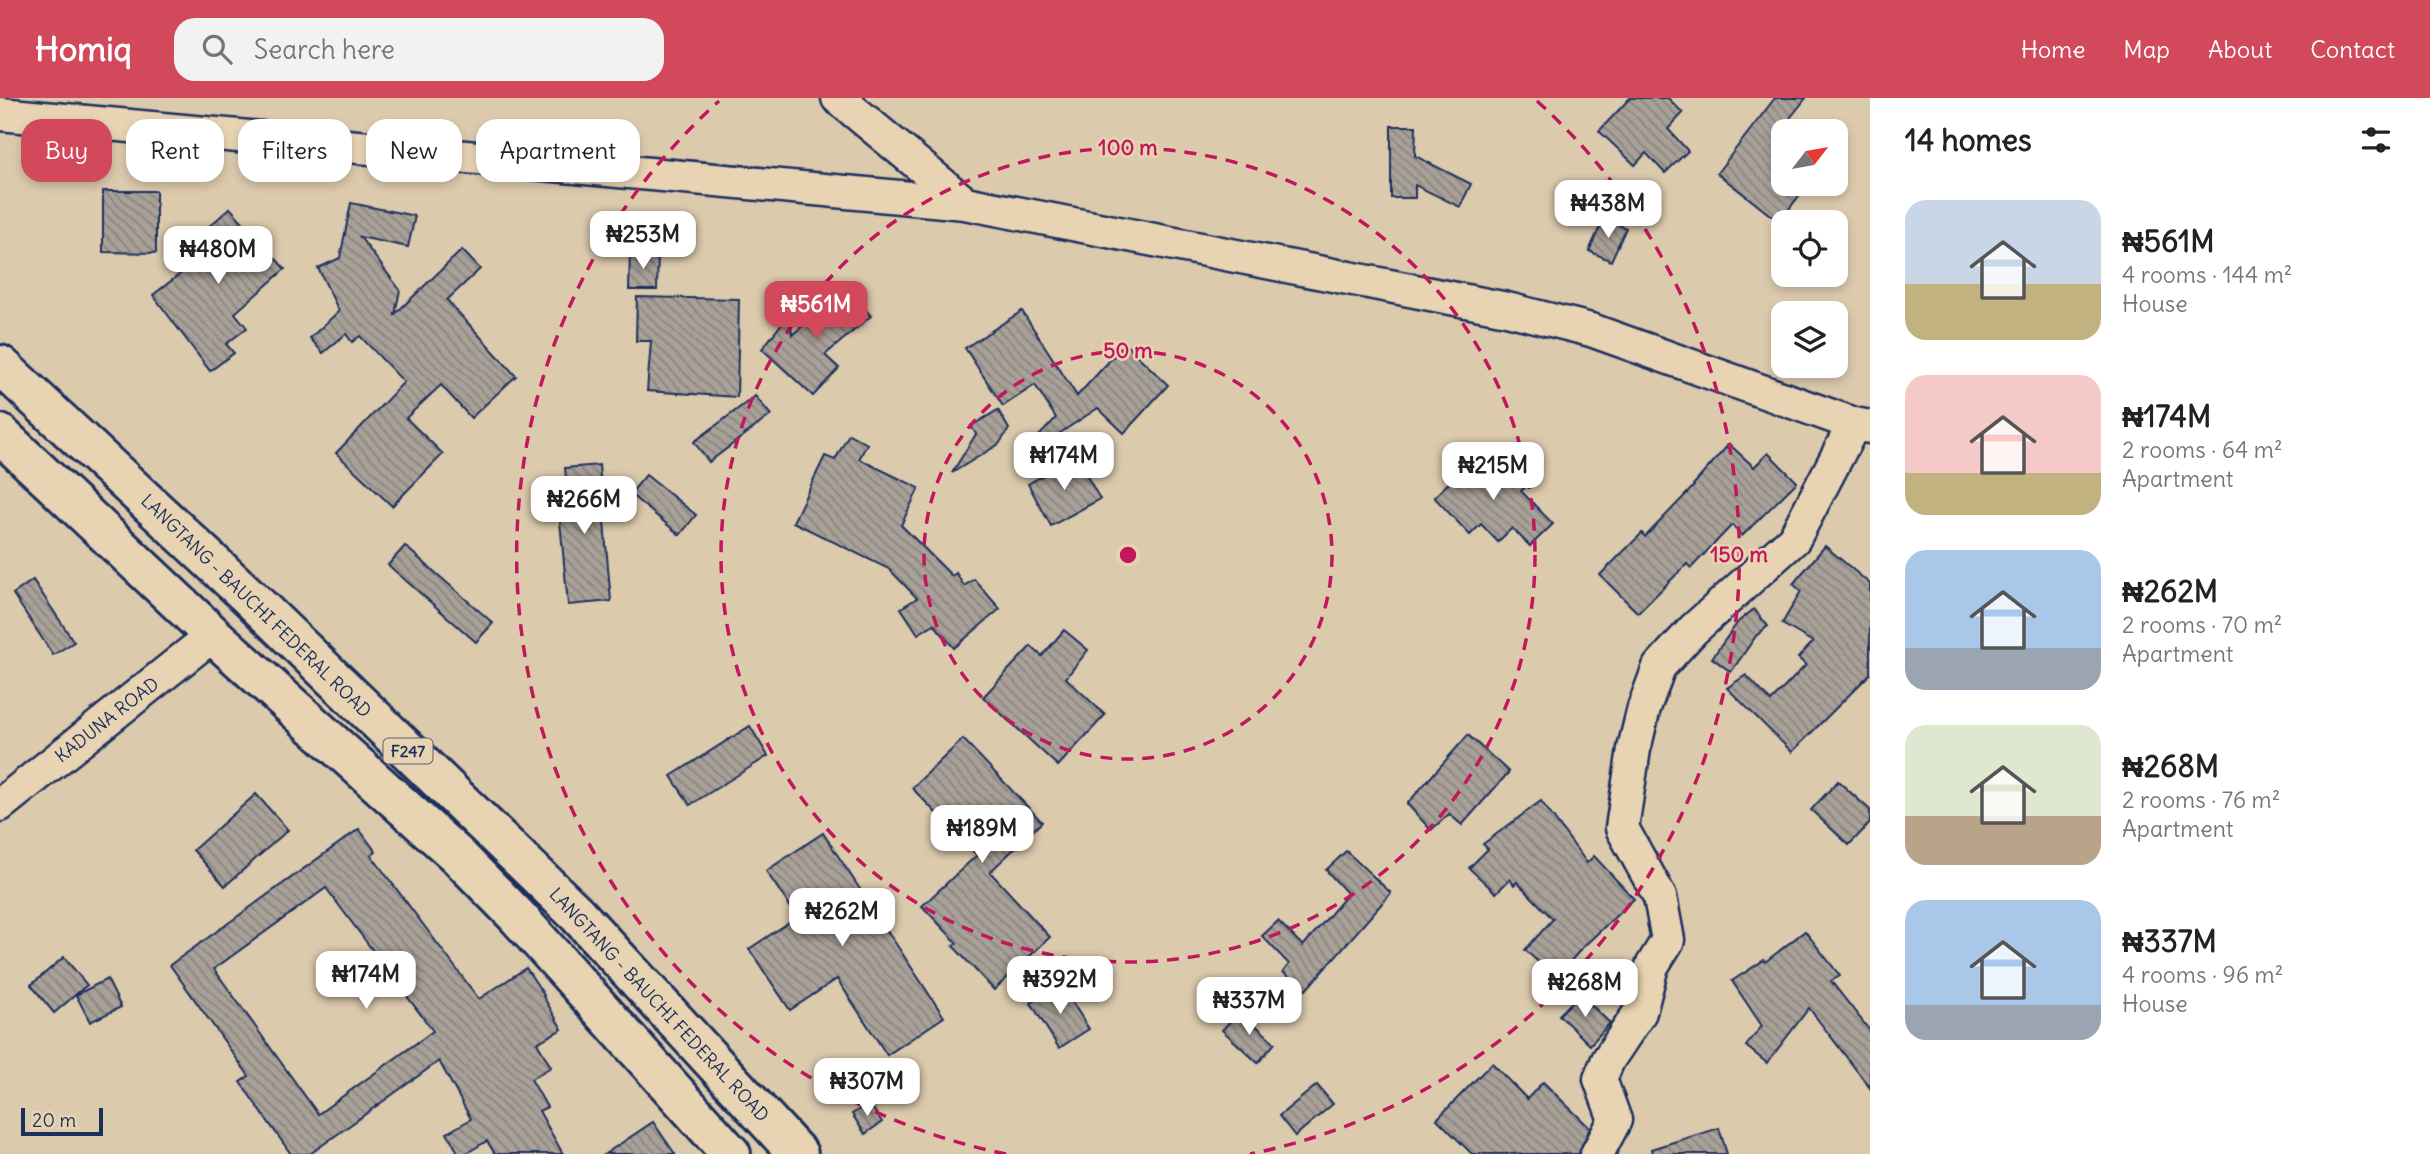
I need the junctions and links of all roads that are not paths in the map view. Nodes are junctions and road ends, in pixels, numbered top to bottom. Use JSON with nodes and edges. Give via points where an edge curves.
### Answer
{"nodes":[{"id":1,"x":838,"y":98,"type":"edge"},
{"id":2,"x":0,"y":114,"type":"edge"},
{"id":3,"x":965,"y":203,"type":"junction"},
{"id":4,"x":0,"y":365,"type":"edge"},
{"id":5,"x":1862,"y":425,"type":"edge"},
{"id":6,"x":0,"y":434,"type":"edge"},
{"id":7,"x":213,"y":635,"type":"junction"},
{"id":8,"x":0,"y":805,"type":"edge"},
{"id":9,"x":731,"y":1154,"type":"edge"},
{"id":10,"x":799,"y":1154,"type":"edge"},
{"id":11,"x":1597,"y":1154,"type":"edge"}],
"edges":[{"from":1,"to":3,"type":"street"},
{"from":2,"to":3,"type":"street"},
{"from":3,"to":5,"type":"street","via":[[1507,309],[1591,330]]},
{"from":4,"to":10,"type":"main road","name":"LANGTANG - BAUCHI FEDERAL ROAD","number":"F247","via":[[246,594],[577,914]]},
{"from":5,"to":11,"type":"street","via":[[1794,540],[1694,629],[1659,667],[1644,708],[1622,828],[1660,897],[1668,940],[1652,966],[1640,1012],[1600,1079],[1615,1120]]},
{"from":6,"to":7,"type":"main road","number":"F247"},
{"from":7,"to":8,"type":"street","name":"KADUNA ROAD"},
{"from":7,"to":9,"type":"main road","number":"F247","via":[[458,856]]}]}
